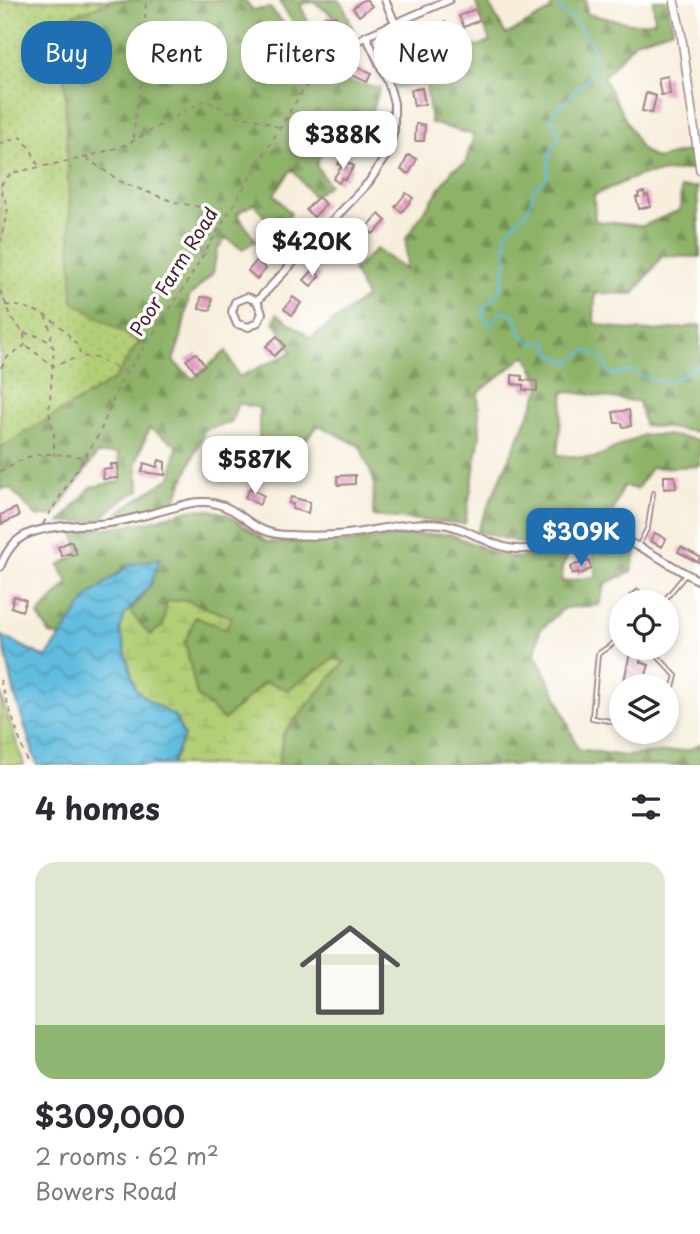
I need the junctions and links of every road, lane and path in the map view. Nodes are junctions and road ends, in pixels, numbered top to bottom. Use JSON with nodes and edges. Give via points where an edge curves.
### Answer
{"nodes":[{"id":1,"x":146,"y":0,"type":"edge"},
{"id":2,"x":385,"y":0,"type":"edge"},
{"id":3,"x":449,"y":0,"type":"edge"},
{"id":4,"x":674,"y":0,"type":"edge"},
{"id":5,"x":394,"y":21,"type":"edge"},
{"id":6,"x":400,"y":21,"type":"edge"},
{"id":7,"x":374,"y":32,"type":"edge"},
{"id":8,"x":366,"y":36,"type":"junction"},
{"id":9,"x":360,"y":39,"type":"edge"},
{"id":10,"x":308,"y":84,"type":"edge"},
{"id":11,"x":279,"y":128,"type":"junction"},
{"id":12,"x":134,"y":140,"type":"junction"},
{"id":13,"x":0,"y":144,"type":"edge"},
{"id":14,"x":85,"y":157,"type":"junction"},
{"id":15,"x":38,"y":167,"type":"junction"},
{"id":16,"x":700,"y":170,"type":"edge"},
{"id":17,"x":0,"y":185,"type":"edge"},
{"id":18,"x":224,"y":220,"type":"junction"},
{"id":19,"x":0,"y":243,"type":"edge"},
{"id":20,"x":0,"y":291,"type":"edge"},
{"id":21,"x":257,"y":301,"type":"junction"},
{"id":22,"x":5,"y":305,"type":"junction"},
{"id":23,"x":44,"y":314,"type":"junction"},
{"id":24,"x":24,"y":333,"type":"junction"},
{"id":25,"x":49,"y":341,"type":"junction"},
{"id":26,"x":25,"y":345,"type":"junction"},
{"id":27,"x":80,"y":356,"type":"junction"},
{"id":28,"x":52,"y":366,"type":"junction"},
{"id":29,"x":0,"y":370,"type":"edge"},
{"id":30,"x":127,"y":372,"type":"junction"},
{"id":31,"x":54,"y":456,"type":"junction"},
{"id":32,"x":85,"y":457,"type":"junction"},
{"id":33,"x":0,"y":471,"type":"edge"},
{"id":34,"x":653,"y":493,"type":"dead end"},
{"id":35,"x":38,"y":531,"type":"junction"},
{"id":36,"x":638,"y":547,"type":"junction"},
{"id":37,"x":0,"y":567,"type":"edge"},
{"id":38,"x":686,"y":574,"type":"junction"},
{"id":39,"x":700,"y":581,"type":"edge"},
{"id":40,"x":673,"y":590,"type":"edge"},
{"id":41,"x":609,"y":646,"type":"edge"},
{"id":42,"x":661,"y":660,"type":"edge"},
{"id":43,"x":674,"y":674,"type":"edge"},
{"id":44,"x":0,"y":680,"type":"edge"},
{"id":45,"x":609,"y":721,"type":"edge"},
{"id":46,"x":27,"y":765,"type":"edge"}],
"edges":[{"from":1,"to":12,"type":"path"},
{"from":2,"to":5,"type":"street"},
{"from":3,"to":6,"type":"street"},
{"from":4,"to":16,"type":"street"},
{"from":7,"to":8,"type":"street"},
{"from":8,"to":9,"type":"street"},
{"from":8,"to":21,"type":"street","via":[[394,103],[394,130],[387,154],[369,182]]},
{"from":10,"to":11,"type":"path","name":"Poor Farm Road"},
{"from":11,"to":12,"type":"path","via":[[238,117],[205,100]]},
{"from":11,"to":18,"type":"path","name":"Poor Farm Road"},
{"from":12,"to":14,"type":"path"},
{"from":13,"to":15,"type":"path","via":[[21,136]]},
{"from":14,"to":15,"type":"path"},
{"from":14,"to":18,"type":"path","via":[[121,182],[199,207]]},
{"from":15,"to":17,"type":"path","via":[[11,173]]},
{"from":17,"to":19,"type":"path","via":[[8,208]]},
{"from":18,"to":30,"type":"path","name":"Poor Farm Road"},
{"from":20,"to":22,"type":"path"},
{"from":21,"to":21,"type":"street","via":[[247,297],[235,302],[232,312],[237,324],[246,327],[258,322],[262,313]]},
{"from":22,"to":23,"type":"path"},
{"from":22,"to":24,"type":"path"},
{"from":23,"to":25,"type":"path","via":[[52,334]]},
{"from":23,"to":27,"type":"path","via":[[65,330]]},
{"from":24,"to":25,"type":"path"},
{"from":24,"to":26,"type":"path"},
{"from":25,"to":28,"type":"path","via":[[54,348]]},
{"from":26,"to":28,"type":"path"},
{"from":26,"to":29,"type":"path","via":[[6,358]]},
{"from":27,"to":28,"type":"path"},
{"from":27,"to":30,"type":"path"},
{"from":28,"to":31,"type":"path","via":[[49,413]]},
{"from":30,"to":32,"type":"path","name":"Poor Farm Road"},
{"from":31,"to":32,"type":"path"},
{"from":31,"to":33,"type":"path","via":[[26,458]]},
{"from":32,"to":35,"type":"path","name":"Poor Farm Road"},
{"from":34,"to":36,"type":"lane","via":[[648,527]]},
{"from":35,"to":36,"type":"street","via":[[113,523],[191,502],[208,502],[229,508],[271,535],[346,534],[426,523],[459,528],[499,547],[515,549],[601,535]]},
{"from":35,"to":37,"type":"street","via":[[19,538]]},
{"from":36,"to":38,"type":"street"},
{"from":38,"to":39,"type":"street"},
{"from":38,"to":40,"type":"lane"},
{"from":41,"to":45,"type":"lane","via":[[598,654],[592,718]]},
{"from":42,"to":43,"type":"lane"},
{"from":44,"to":46,"type":"path"}]}
